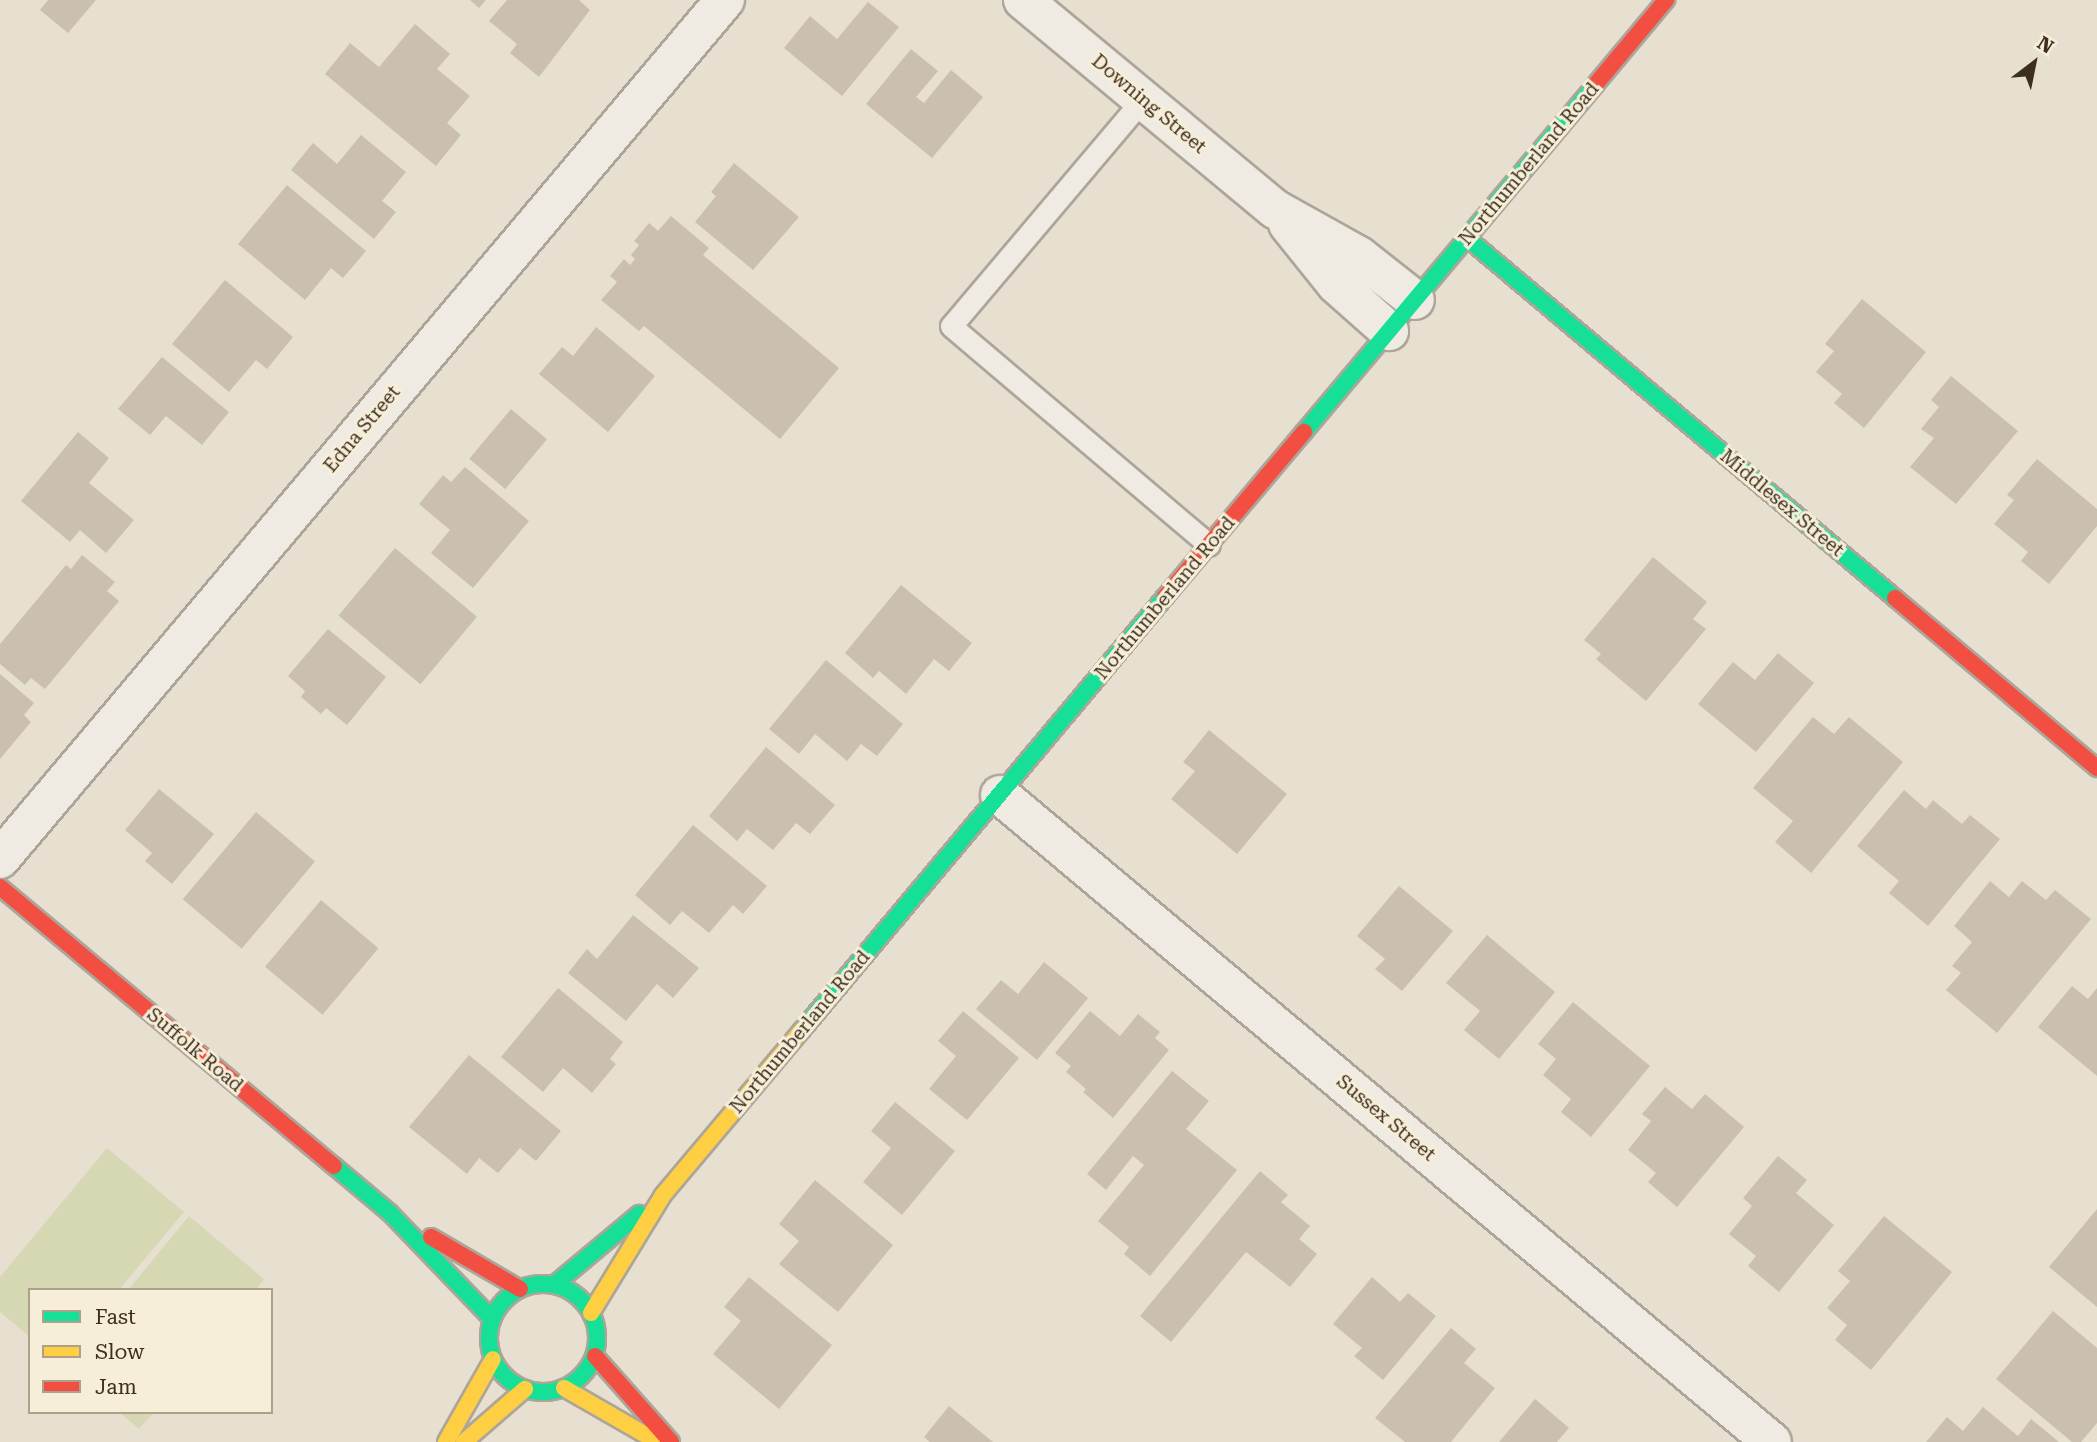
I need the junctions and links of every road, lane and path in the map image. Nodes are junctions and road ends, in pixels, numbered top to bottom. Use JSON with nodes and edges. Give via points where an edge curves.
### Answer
{"nodes":[{"id":1,"x":725,"y":0,"type":"edge"},
{"id":2,"x":1023,"y":0,"type":"edge"},
{"id":3,"x":1666,"y":0,"type":"edge"},
{"id":4,"x":1143,"y":99,"type":"junction"},
{"id":5,"x":1275,"y":209,"type":"junction"},
{"id":6,"x":1467,"y":238,"type":"junction"},
{"id":7,"x":1415,"y":300,"type":"junction"},
{"id":8,"x":1389,"y":331,"type":"junction"},
{"id":9,"x":1209,"y":545,"type":"junction"},
{"id":10,"x":2097,"y":768,"type":"edge"},
{"id":11,"x":1000,"y":795,"type":"junction"},
{"id":12,"x":0,"y":859,"type":"edge"},
{"id":13,"x":0,"y":887,"type":"edge"},
{"id":14,"x":663,"y":1195,"type":"junction"},
{"id":15,"x":390,"y":1213,"type":"junction"},
{"id":16,"x":554,"y":1285,"type":"junction"},
{"id":17,"x":520,"y":1289,"type":"junction"},
{"id":18,"x":591,"y":1313,"type":"junction"},
{"id":19,"x":492,"y":1319,"type":"junction"},
{"id":20,"x":595,"y":1356,"type":"junction"},
{"id":21,"x":493,"y":1359,"type":"junction"},
{"id":22,"x":564,"y":1388,"type":"junction"},
{"id":23,"x":525,"y":1389,"type":"junction"},
{"id":24,"x":446,"y":1442,"type":"edge"},
{"id":25,"x":464,"y":1442,"type":"edge"},
{"id":26,"x":657,"y":1442,"type":"edge"},
{"id":27,"x":671,"y":1442,"type":"edge"},
{"id":28,"x":1772,"y":1442,"type":"edge"}],
"edges":[{"from":1,"to":12,"type":"street","name":"Edna Street"},
{"from":2,"to":4,"type":"street","name":"Downing Street"},
{"from":3,"to":6,"type":"street","name":"Northumberland Road"},
{"from":4,"to":5,"type":"street","name":"Downing Street"},
{"from":4,"to":9,"type":"lane","via":[[951,326]]},
{"from":5,"to":7,"type":"street","name":"Downing Street","via":[[1359,256]]},
{"from":5,"to":8,"type":"street","name":"Downing Street","via":[[1336,284]]},
{"from":6,"to":7,"type":"street","name":"Northumberland Road"},
{"from":6,"to":10,"type":"street","name":"Middlesex Street"},
{"from":7,"to":8,"type":"street","name":"Northumberland Road"},
{"from":8,"to":9,"type":"street","name":"Northumberland Road"},
{"from":9,"to":11,"type":"street","name":"Northumberland Road"},
{"from":11,"to":14,"type":"street","name":"Northumberland Road"},
{"from":11,"to":28,"type":"street","name":"Sussex Street"},
{"from":13,"to":15,"type":"street","name":"Suffolk Road"},
{"from":14,"to":16,"type":"street","name":"Northumberland Road"},
{"from":14,"to":18,"type":"street","name":"Northumberland Road"},
{"from":15,"to":17,"type":"street","name":"Suffolk Road"},
{"from":15,"to":19,"type":"street","name":"Suffolk Road"},
{"from":16,"to":17,"type":"street"},
{"from":16,"to":18,"type":"street","via":[[575,1295]]},
{"from":17,"to":19,"type":"street"},
{"from":18,"to":20,"type":"street","via":[[596,1327]]},
{"from":19,"to":21,"type":"street"},
{"from":20,"to":22,"type":"street","via":[[587,1370]]},
{"from":20,"to":27,"type":"street"},
{"from":21,"to":23,"type":"street","via":[[511,1382]]},
{"from":21,"to":24,"type":"street"},
{"from":22,"to":23,"type":"street","via":[[552,1392]]},
{"from":22,"to":26,"type":"street"},
{"from":23,"to":25,"type":"street"}]}
